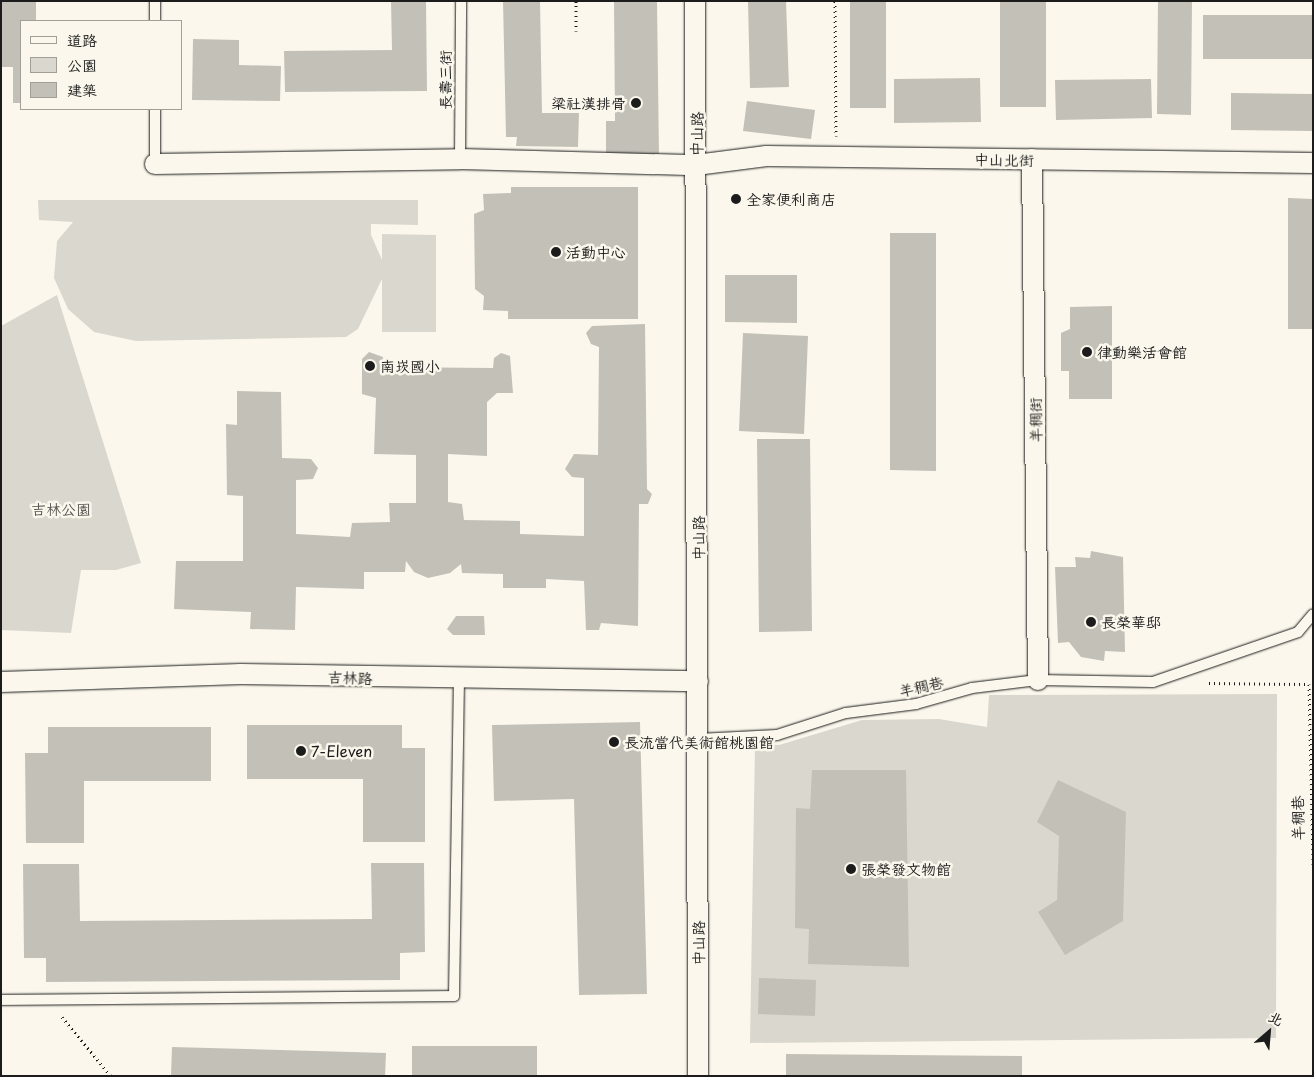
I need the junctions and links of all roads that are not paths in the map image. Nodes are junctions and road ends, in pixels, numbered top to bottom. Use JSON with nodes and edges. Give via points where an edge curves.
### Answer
{"nodes":[{"id":1,"x":155,"y":1,"type":"edge"},
{"id":2,"x":461,"y":1,"type":"edge"},
{"id":3,"x":695,"y":1,"type":"edge"},
{"id":4,"x":155,"y":20,"type":"edge"},
{"id":5,"x":155,"y":110,"type":"edge"},
{"id":6,"x":460,"y":159,"type":"junction"},
{"id":7,"x":1032,"y":159,"type":"junction"},
{"id":8,"x":1313,"y":163,"type":"edge"},
{"id":9,"x":155,"y":164,"type":"joint"},
{"id":10,"x":696,"y":164,"type":"junction"},
{"id":11,"x":1312,"y":616,"type":"edge"},
{"id":12,"x":459,"y":680,"type":"junction"},
{"id":13,"x":1038,"y":680,"type":"junction"},
{"id":14,"x":698,"y":681,"type":"junction"},
{"id":15,"x":1,"y":682,"type":"edge"},
{"id":16,"x":698,"y":739,"type":"junction"},
{"id":17,"x":1,"y":1000,"type":"edge"},
{"id":18,"x":698,"y":1076,"type":"edge"}],
"edges":[{"from":1,"to":4,"type":"lane"},
{"from":2,"to":6,"type":"lane","name":"長壽三街"},
{"from":3,"to":10,"type":"street","name":"中山路"},
{"from":5,"to":9,"type":"lane"},
{"from":6,"to":9,"type":"street","name":"中山北街"},
{"from":6,"to":10,"type":"street","name":"中山北街"},
{"from":7,"to":8,"type":"street","name":"中山北街"},
{"from":7,"to":10,"type":"street","name":"中山北街","via":[[766,156]]},
{"from":7,"to":13,"type":"street","name":"羊稠街"},
{"from":10,"to":14,"type":"street","name":"中山路"},
{"from":11,"to":13,"type":"lane","name":"羊稠巷","via":[[1298,632],[1153,682]]},
{"from":12,"to":14,"type":"street","name":"吉林路"},
{"from":12,"to":15,"type":"street","name":"吉林路","via":[[241,674]]},
{"from":12,"to":17,"type":"lane","via":[[454,996]]},
{"from":13,"to":16,"type":"lane","name":"羊稠巷","via":[[972,688],[916,704],[846,713],[777,735]]},
{"from":14,"to":16,"type":"street","name":"中山路"},
{"from":16,"to":18,"type":"street","name":"中山路"}]}
